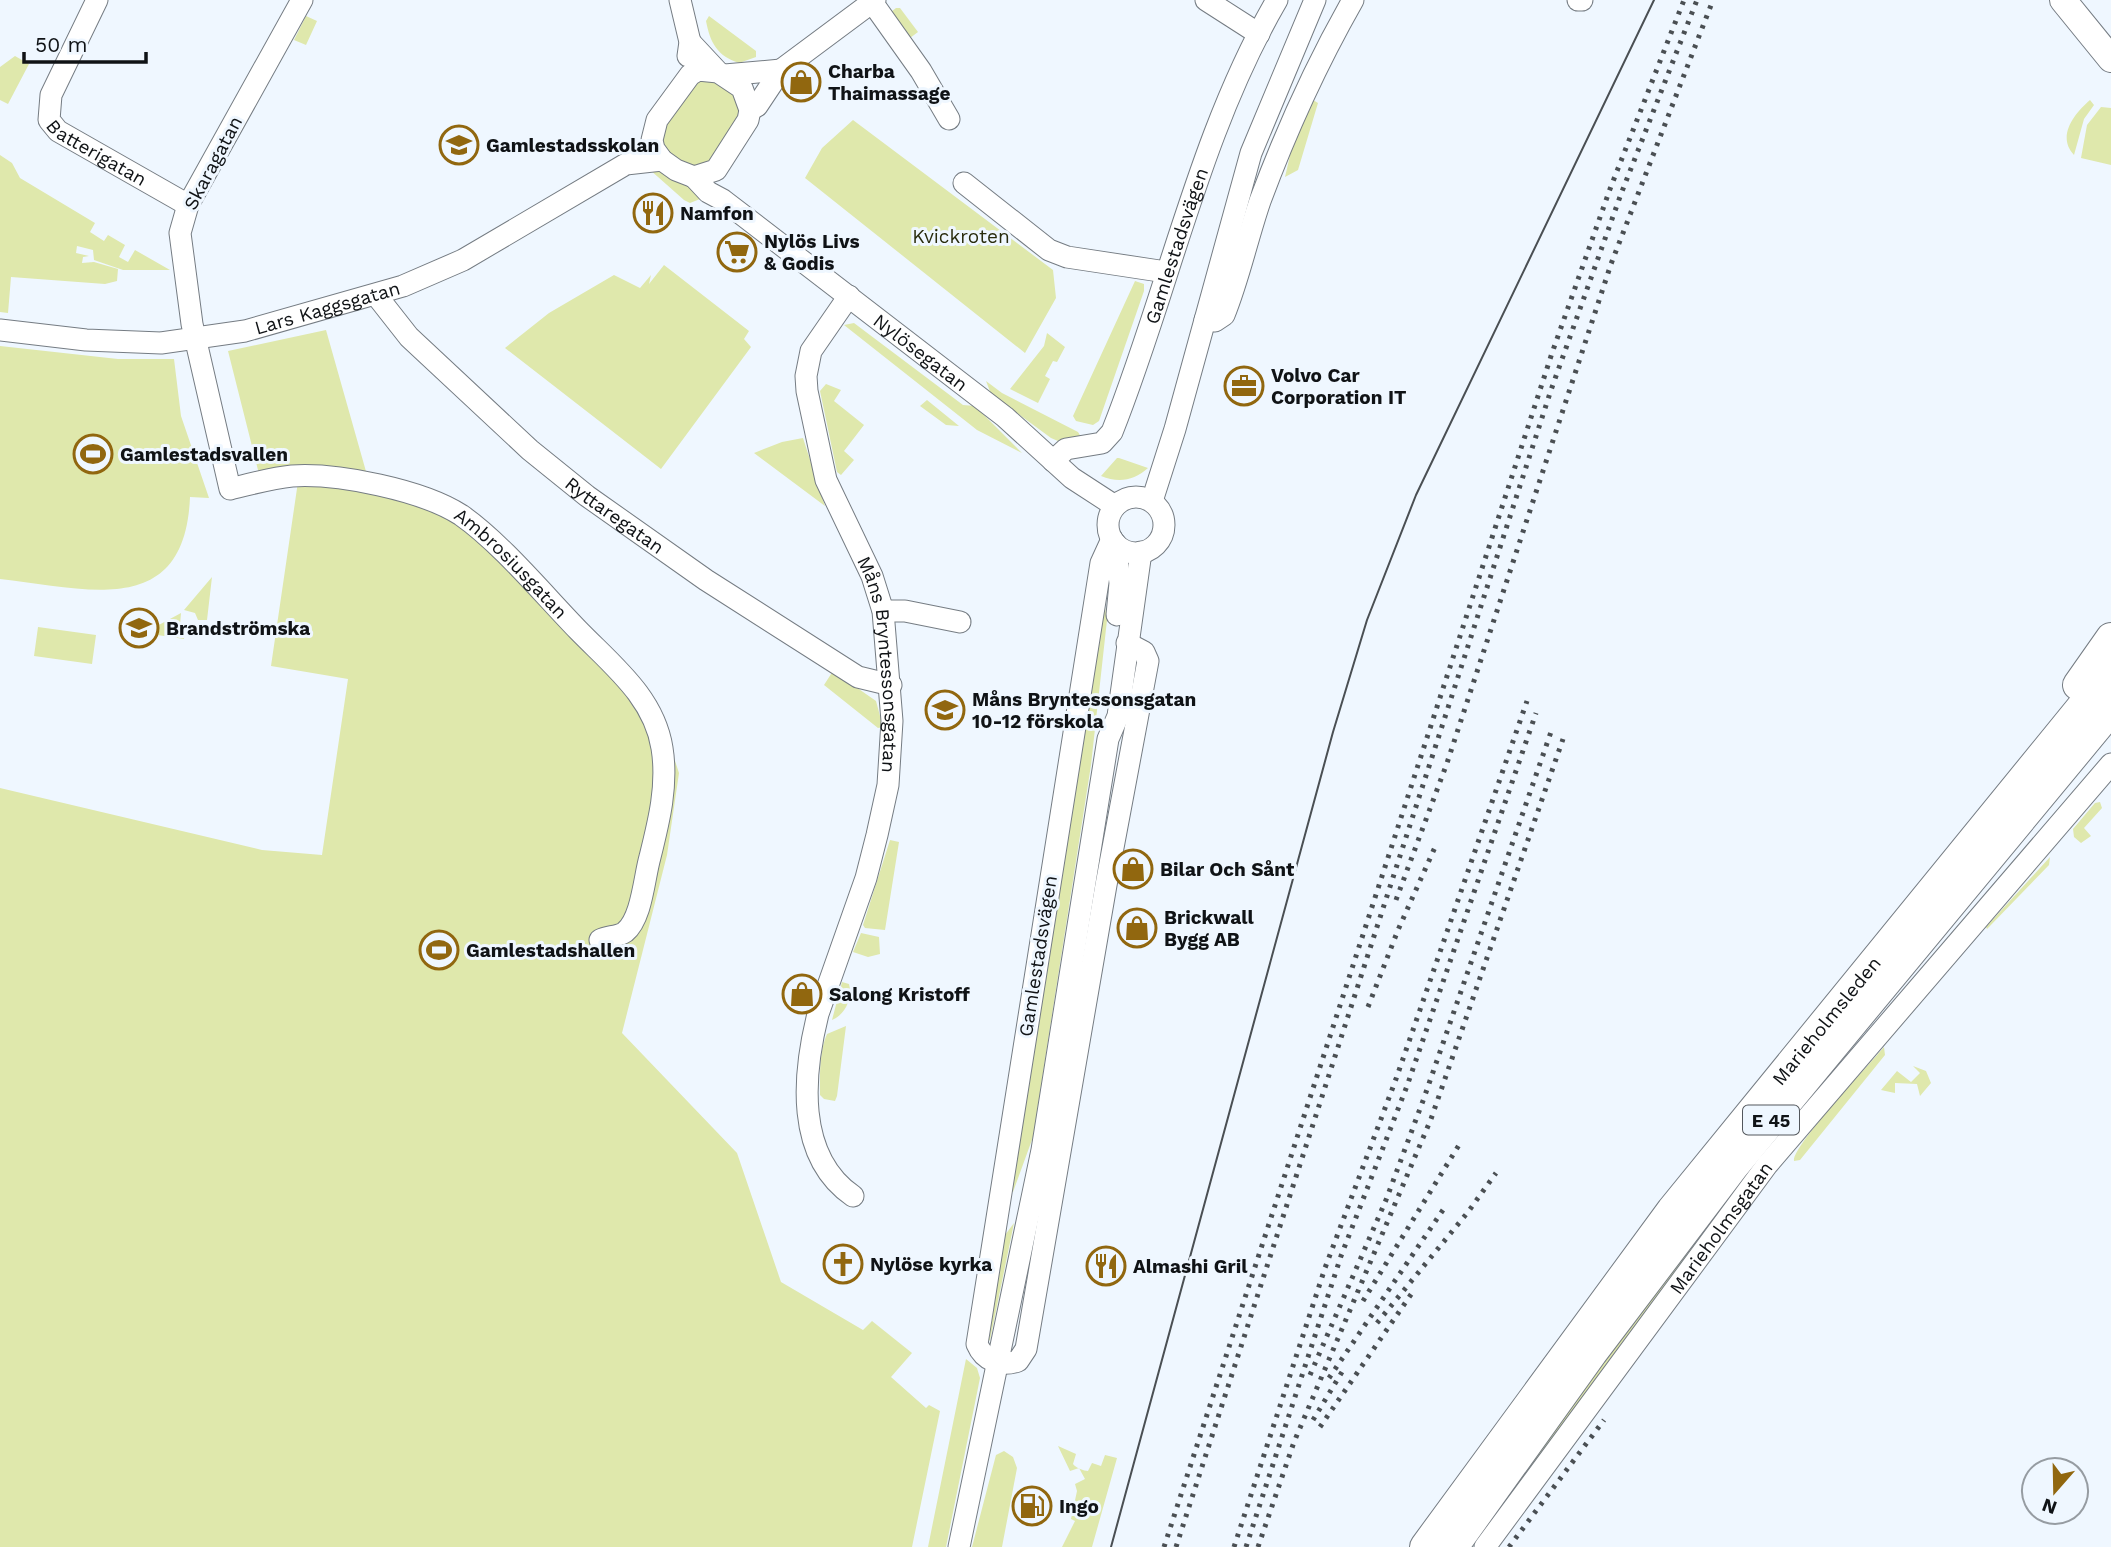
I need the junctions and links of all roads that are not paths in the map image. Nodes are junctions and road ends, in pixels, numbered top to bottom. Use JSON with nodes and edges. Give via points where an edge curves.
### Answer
{"nodes":[{"id":1,"x":97,"y":0,"type":"edge"},
{"id":2,"x":302,"y":0,"type":"edge"},
{"id":3,"x":680,"y":0,"type":"edge"},
{"id":4,"x":1206,"y":0,"type":"edge"},
{"id":5,"x":1278,"y":0,"type":"edge"},
{"id":6,"x":1315,"y":0,"type":"edge"},
{"id":7,"x":1331,"y":0,"type":"edge"},
{"id":8,"x":1353,"y":0,"type":"edge"},
{"id":9,"x":2063,"y":0,"type":"edge"},
{"id":10,"x":873,"y":1,"type":"edge"},
{"id":11,"x":1258,"y":34,"type":"junction"},
{"id":12,"x":690,"y":42,"type":"junction"},
{"id":13,"x":2111,"y":59,"type":"edge"},
{"id":14,"x":781,"y":70,"type":"junction"},
{"id":15,"x":722,"y":73,"type":"junction"},
{"id":16,"x":1283,"y":77,"type":"junction"},
{"id":17,"x":686,"y":80,"type":"junction"},
{"id":18,"x":750,"y":110,"type":"junction"},
{"id":19,"x":1265,"y":117,"type":"junction"},
{"id":20,"x":948,"y":120,"type":"dead end"},
{"id":21,"x":1290,"y":126,"type":"junction"},
{"id":22,"x":652,"y":130,"type":"junction"},
{"id":23,"x":662,"y":160,"type":"junction"},
{"id":24,"x":626,"y":164,"type":"junction"},
{"id":25,"x":719,"y":166,"type":"junction"},
{"id":26,"x":694,"y":177,"type":"junction"},
{"id":27,"x":964,"y":183,"type":"dead end"},
{"id":28,"x":723,"y":200,"type":"junction"},
{"id":29,"x":188,"y":205,"type":"junction"},
{"id":30,"x":1166,"y":272,"type":"junction"},
{"id":31,"x":376,"y":295,"type":"junction"},
{"id":32,"x":849,"y":296,"type":"junction"},
{"id":33,"x":1205,"y":320,"type":"junction"},
{"id":34,"x":0,"y":330,"type":"edge"},
{"id":35,"x":196,"y":341,"type":"junction"},
{"id":36,"x":1053,"y":461,"type":"junction"},
{"id":37,"x":1152,"y":501,"type":"junction"},
{"id":38,"x":1115,"y":506,"type":"junction"},
{"id":39,"x":1114,"y":541,"type":"junction"},
{"id":40,"x":1141,"y":552,"type":"junction"},
{"id":41,"x":883,"y":611,"type":"junction"},
{"id":42,"x":960,"y":622,"type":"dead end"},
{"id":43,"x":2111,"y":639,"type":"edge"},
{"id":44,"x":1127,"y":643,"type":"junction"},
{"id":45,"x":2111,"y":671,"type":"edge"},
{"id":46,"x":891,"y":685,"type":"junction"},
{"id":47,"x":2111,"y":710,"type":"edge"},
{"id":48,"x":1108,"y":739,"type":"junction"},
{"id":49,"x":2045,"y":751,"type":"junction"},
{"id":50,"x":2111,"y":764,"type":"edge"},
{"id":51,"x":600,"y":940,"type":"dead end"},
{"id":52,"x":853,"y":1196,"type":"dead end"},
{"id":53,"x":1033,"y":1202,"type":"junction"},
{"id":54,"x":996,"y":1228,"type":"junction"},
{"id":55,"x":999,"y":1363,"type":"junction"},
{"id":56,"x":959,"y":1547,"type":"edge"},
{"id":57,"x":1425,"y":1547,"type":"edge"},
{"id":58,"x":1453,"y":1547,"type":"edge"},
{"id":59,"x":1485,"y":1547,"type":"edge"}],
"edges":[{"from":1,"to":29,"type":"street","name":"Batterigatan","via":[[51,95],[49,120],[58,131]]},
{"from":2,"to":29,"type":"street","name":"Skaragatan"},
{"from":3,"to":12,"type":"street"},
{"from":4,"to":11,"type":"street"},
{"from":5,"to":11,"type":"street","name":"Gamlestadsvägen"},
{"from":6,"to":16,"type":"street"},
{"from":7,"to":16,"type":"street"},
{"from":8,"to":21,"type":"street","via":[[1316,64]]},
{"from":9,"to":13,"type":"main road"},
{"from":10,"to":14,"type":"street"},
{"from":10,"to":20,"type":"street"},
{"from":11,"to":30,"type":"street","name":"Gamlestadsvägen"},
{"from":12,"to":15,"type":"street"},
{"from":12,"to":17,"type":"street"},
{"from":14,"to":15,"type":"street"},
{"from":14,"to":18,"type":"street"},
{"from":15,"to":17,"type":"street","via":[[698,70]]},
{"from":15,"to":18,"type":"street","via":[[742,88]]},
{"from":16,"to":19,"type":"street"},
{"from":17,"to":22,"type":"street"},
{"from":18,"to":25,"type":"street"},
{"from":19,"to":21,"type":"street"},
{"from":19,"to":33,"type":"street","via":[[1230,222]]},
{"from":21,"to":33,"type":"street","via":[[1259,204],[1224,315],[1215,321]]},
{"from":22,"to":23,"type":"street","via":[[654,149]]},
{"from":22,"to":24,"type":"street","name":"Lars Kaggsgatan"},
{"from":23,"to":24,"type":"street","name":"Lars Kaggsgatan"},
{"from":23,"to":26,"type":"street"},
{"from":24,"to":31,"type":"street","name":"Lars Kaggsgatan","via":[[464,260]]},
{"from":25,"to":26,"type":"street"},
{"from":25,"to":28,"type":"street"},
{"from":26,"to":28,"type":"street","name":"Nylösegatan"},
{"from":27,"to":30,"type":"street","via":[[1049,250],[1067,257]]},
{"from":28,"to":32,"type":"street","name":"Nylösegatan"},
{"from":29,"to":35,"type":"street","name":"Skaragatan","via":[[180,233]]},
{"from":30,"to":36,"type":"street","name":"Gamlestadsvägen","via":[[1109,437],[1102,443],[1066,449]]},
{"from":31,"to":35,"type":"street","name":"Lars Kaggsgatan"},
{"from":31,"to":46,"type":"street","name":"Ryttaregatan","via":[[409,337],[530,450],[624,524],[858,677]]},
{"from":32,"to":36,"type":"street","name":"Nylösegatan","via":[[1005,417]]},
{"from":32,"to":41,"type":"street","name":"Måns Bryntessonsgatan","via":[[811,351],[807,391],[826,480],[872,576]]},
{"from":33,"to":37,"type":"street"},
{"from":34,"to":35,"type":"street","name":"Lars Kaggsgatan","via":[[86,340]]},
{"from":35,"to":51,"type":"street","name":"Ambrosiusgatan","via":[[230,489],[292,476],[327,477],[440,505],[490,541],[646,702],[662,746],[661,812],[634,920],[618,936]]},
{"from":36,"to":38,"type":"street","name":"Nylösegatan"},
{"from":37,"to":38,"type":"street","via":[[1132,496]]},
{"from":37,"to":40,"type":"street","via":[[1163,514],[1164,532],[1154,547]]},
{"from":38,"to":39,"type":"street","via":[[1108,525]]},
{"from":39,"to":40,"type":"street","via":[[1127,551]]},
{"from":39,"to":48,"type":"street","name":"Gamlestadsvägen","via":[[1121,583],[1105,717]]},
{"from":39,"to":54,"type":"street","name":"Gamlestadsvägen","via":[[1101,563]]},
{"from":40,"to":44,"type":"street","name":"Gamlestadsvägen"},
{"from":41,"to":42,"type":"street"},
{"from":41,"to":46,"type":"street","name":"Måns Bryntessonsgatan"},
{"from":43,"to":49,"type":"highway","via":[[2062,710]]},
{"from":44,"to":48,"type":"street","name":"Gamlestadsvägen","via":[[1118,716]]},
{"from":44,"to":55,"type":"street","via":[[1144,652],[1148,661],[1026,1349],[1018,1361]]},
{"from":45,"to":49,"type":"highway","name":"Marieholmsleden","number":"E 45"},
{"from":46,"to":52,"type":"street","name":"Måns Bryntessonsgatan","via":[[888,785],[866,878],[818,1014],[808,1070],[815,1147],[832,1179]]},
{"from":47,"to":58,"type":"highway","name":"Marieholmsleden","number":"E 45","via":[[1733,1167]]},
{"from":48,"to":53,"type":"street","name":"Gamlestadsvägen"},
{"from":49,"to":57,"type":"highway","name":"Marieholmsleden","number":"E 45","via":[[1672,1210]]},
{"from":50,"to":59,"type":"street","name":"Marieholmsgatan","via":[[1767,1166]]},
{"from":53,"to":54,"type":"street"},
{"from":53,"to":55,"type":"street","name":"Gamlestadsvägen"},
{"from":54,"to":55,"type":"street","name":"Gamlestadsvägen","via":[[977,1344],[985,1357]]},
{"from":55,"to":56,"type":"street","name":"Gamlestadsvägen"}]}
